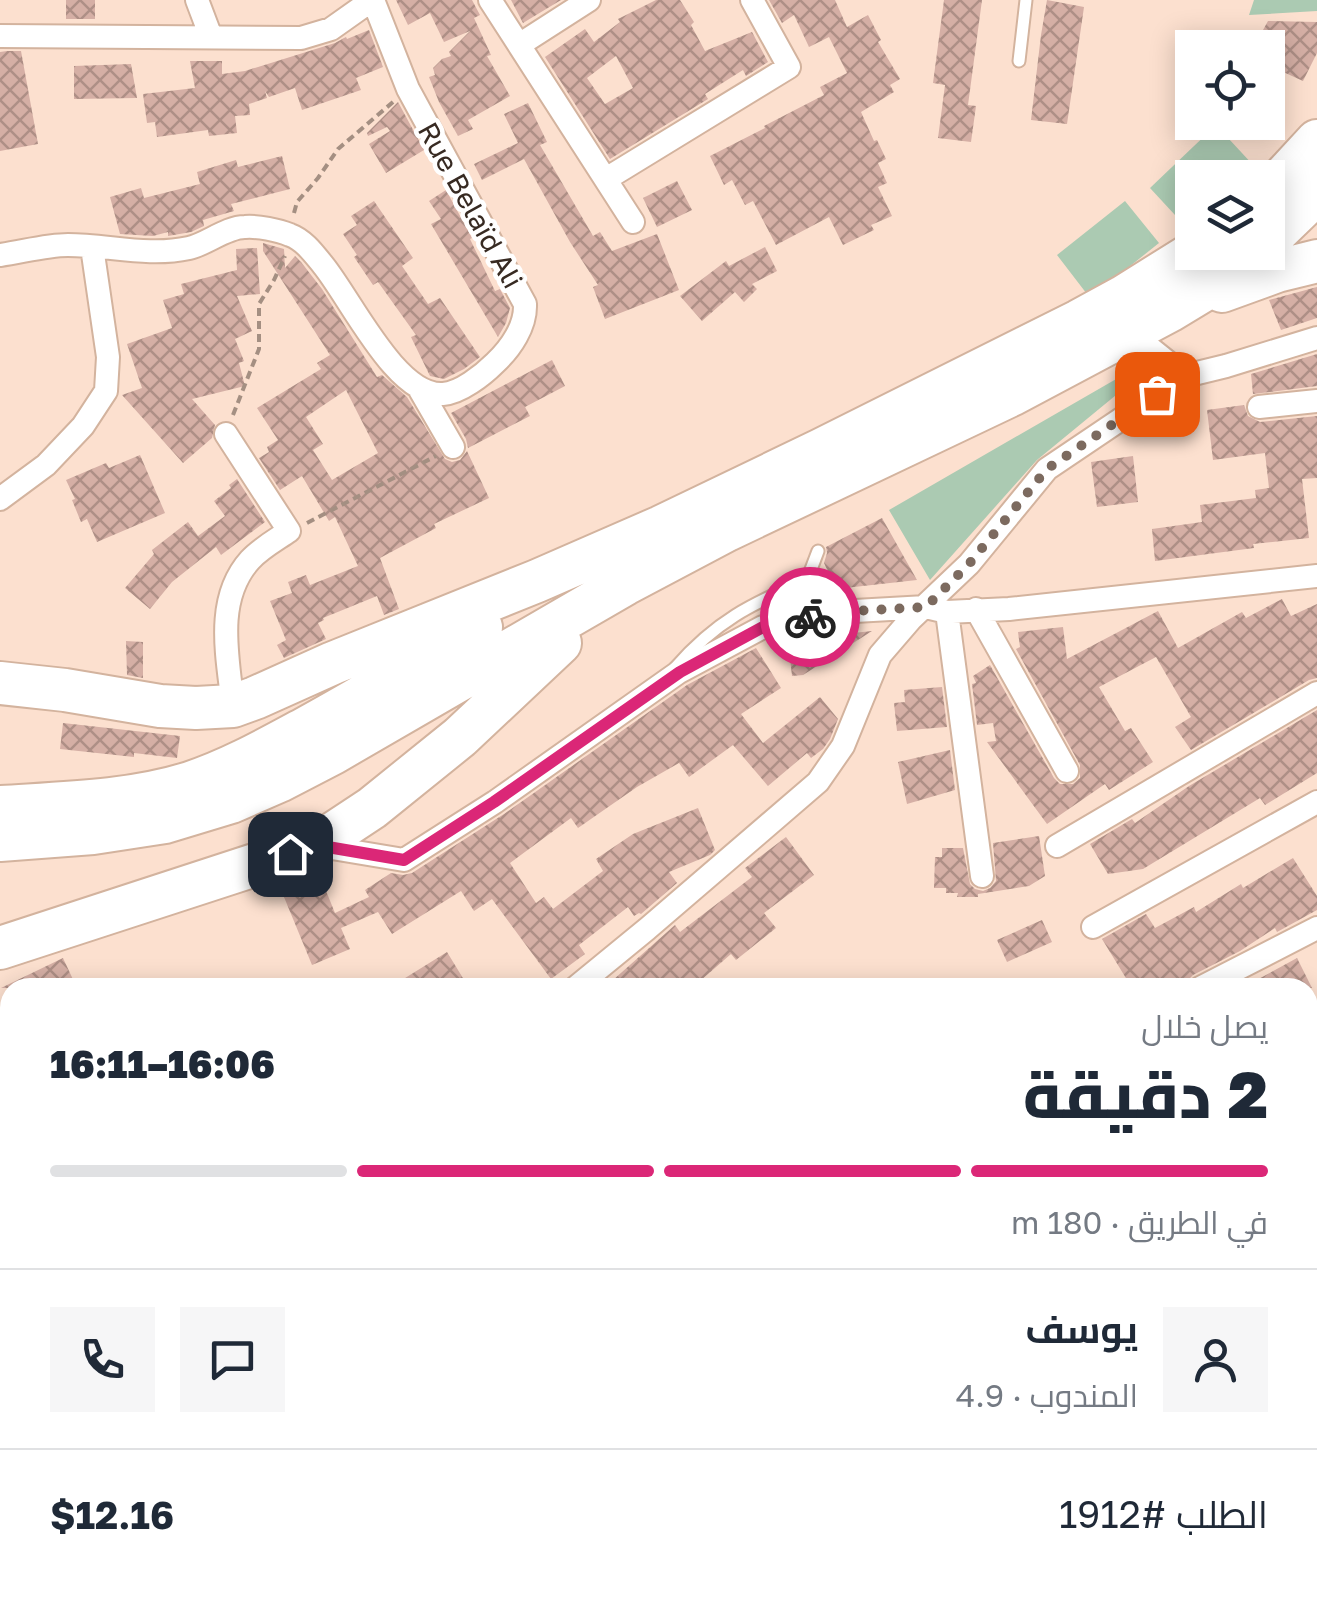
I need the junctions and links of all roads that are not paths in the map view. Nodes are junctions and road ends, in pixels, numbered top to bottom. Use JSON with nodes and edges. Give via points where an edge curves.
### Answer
{"nodes":[{"id":1,"x":197,"y":0,"type":"edge"},
{"id":2,"x":373,"y":0,"type":"edge"},
{"id":3,"x":490,"y":0,"type":"edge"},
{"id":4,"x":590,"y":0,"type":"edge"},
{"id":5,"x":752,"y":0,"type":"edge"},
{"id":6,"x":1026,"y":0,"type":"edge"},
{"id":7,"x":0,"y":36,"type":"edge"},
{"id":8,"x":211,"y":37,"type":"junction"},
{"id":9,"x":519,"y":45,"type":"junction"},
{"id":10,"x":1018,"y":61,"type":"dead end"},
{"id":11,"x":1317,"y":141,"type":"edge"},
{"id":12,"x":1285,"y":176,"type":"edge"},
{"id":13,"x":606,"y":179,"type":"junction"},
{"id":14,"x":1317,"y":194,"type":"edge"},
{"id":15,"x":632,"y":222,"type":"dead end"},
{"id":16,"x":1285,"y":224,"type":"edge"},
{"id":17,"x":92,"y":247,"type":"junction"},
{"id":18,"x":0,"y":255,"type":"edge"},
{"id":19,"x":1317,"y":261,"type":"edge"},
{"id":20,"x":1175,"y":265,"type":"edge"},
{"id":21,"x":1230,"y":270,"type":"edge"},
{"id":22,"x":1130,"y":332,"type":"junction"},
{"id":23,"x":1317,"y":338,"type":"edge"},
{"id":24,"x":1185,"y":376,"type":"junction"},
{"id":25,"x":420,"y":390,"type":"junction"},
{"id":26,"x":1317,"y":401,"type":"edge"},
{"id":27,"x":1259,"y":406,"type":"dead end"},
{"id":28,"x":226,"y":434,"type":"dead end"},
{"id":29,"x":454,"y":447,"type":"road end"},
{"id":30,"x":0,"y":499,"type":"edge"},
{"id":31,"x":660,"y":527,"type":"junction"},
{"id":32,"x":708,"y":540,"type":"junction"},
{"id":33,"x":818,"y":551,"type":"dead end"},
{"id":34,"x":1317,"y":576,"type":"edge"},
{"id":35,"x":976,"y":609,"type":"junction"},
{"id":36,"x":936,"y":610,"type":"junction"},
{"id":37,"x":0,"y":683,"type":"edge"},
{"id":38,"x":655,"y":689,"type":"junction"},
{"id":39,"x":1317,"y":692,"type":"edge"},
{"id":40,"x":233,"y":706,"type":"junction"},
{"id":41,"x":1068,"y":771,"type":"dead end"},
{"id":42,"x":1317,"y":802,"type":"edge"},
{"id":43,"x":0,"y":807,"type":"edge"},
{"id":44,"x":0,"y":840,"type":"edge"},
{"id":45,"x":316,"y":845,"type":"junction"},
{"id":46,"x":1057,"y":846,"type":"dead end"},
{"id":47,"x":982,"y":876,"type":"dead end"},
{"id":48,"x":1093,"y":927,"type":"dead end"},
{"id":49,"x":1317,"y":928,"type":"edge"},
{"id":50,"x":0,"y":948,"type":"edge"},
{"id":51,"x":587,"y":978,"type":"edge"},
{"id":52,"x":1220,"y":978,"type":"edge"}],
"edges":[{"from":1,"to":8,"type":"street"},
{"from":2,"to":8,"type":"street","via":[[331,28],[300,38]]},
{"from":2,"to":25,"type":"street","name":"Rue Belaïd Ali","via":[[408,89],[525,304],[526,319],[494,364],[445,394]]},
{"from":3,"to":9,"type":"street"},
{"from":4,"to":9,"type":"street"},
{"from":5,"to":13,"type":"street","via":[[790,67]]},
{"from":6,"to":10,"type":"lane"},
{"from":7,"to":8,"type":"street"},
{"from":9,"to":13,"type":"street"},
{"from":11,"to":12,"type":"highway"},
{"from":13,"to":15,"type":"street"},
{"from":14,"to":16,"type":"highway"},
{"from":17,"to":18,"type":"street","via":[[65,244]]},
{"from":17,"to":25,"type":"street","via":[[192,248],[243,226],[294,236],[332,276],[394,368]]},
{"from":17,"to":30,"type":"street","via":[[108,356],[106,390],[46,465]]},
{"from":19,"to":22,"type":"highway","via":[[1248,281]]},
{"from":20,"to":31,"type":"highway","via":[[1079,321]]},
{"from":21,"to":22,"type":"highway"},
{"from":22,"to":24,"type":"street"},
{"from":22,"to":32,"type":"highway"},
{"from":23,"to":24,"type":"street"},
{"from":24,"to":36,"type":"street","via":[[1047,469]]},
{"from":25,"to":29,"type":"street"},
{"from":26,"to":27,"type":"street"},
{"from":28,"to":40,"type":"street","via":[[289,532],[249,561],[231,593],[225,629]]},
{"from":31,"to":40,"type":"highway"},
{"from":31,"to":43,"type":"highway","via":[[220,772],[128,797]]},
{"from":32,"to":44,"type":"highway","via":[[279,782],[166,822]]},
{"from":32,"to":45,"type":"highway","via":[[585,620],[460,737]]},
{"from":33,"to":38,"type":"lane","via":[[807,580],[750,604],[699,640]]},
{"from":34,"to":35,"type":"street"},
{"from":35,"to":36,"type":"street"},
{"from":35,"to":41,"type":"street"},
{"from":36,"to":38,"type":"street","via":[[838,612],[763,627]]},
{"from":36,"to":47,"type":"street"},
{"from":36,"to":51,"type":"street","via":[[911,619],[880,656],[843,746],[818,782]]},
{"from":37,"to":40,"type":"highway","via":[[160,706]]},
{"from":38,"to":45,"type":"street","via":[[404,860]]},
{"from":39,"to":46,"type":"street"},
{"from":42,"to":48,"type":"street"},
{"from":45,"to":50,"type":"highway"},
{"from":49,"to":52,"type":"street"}]}
